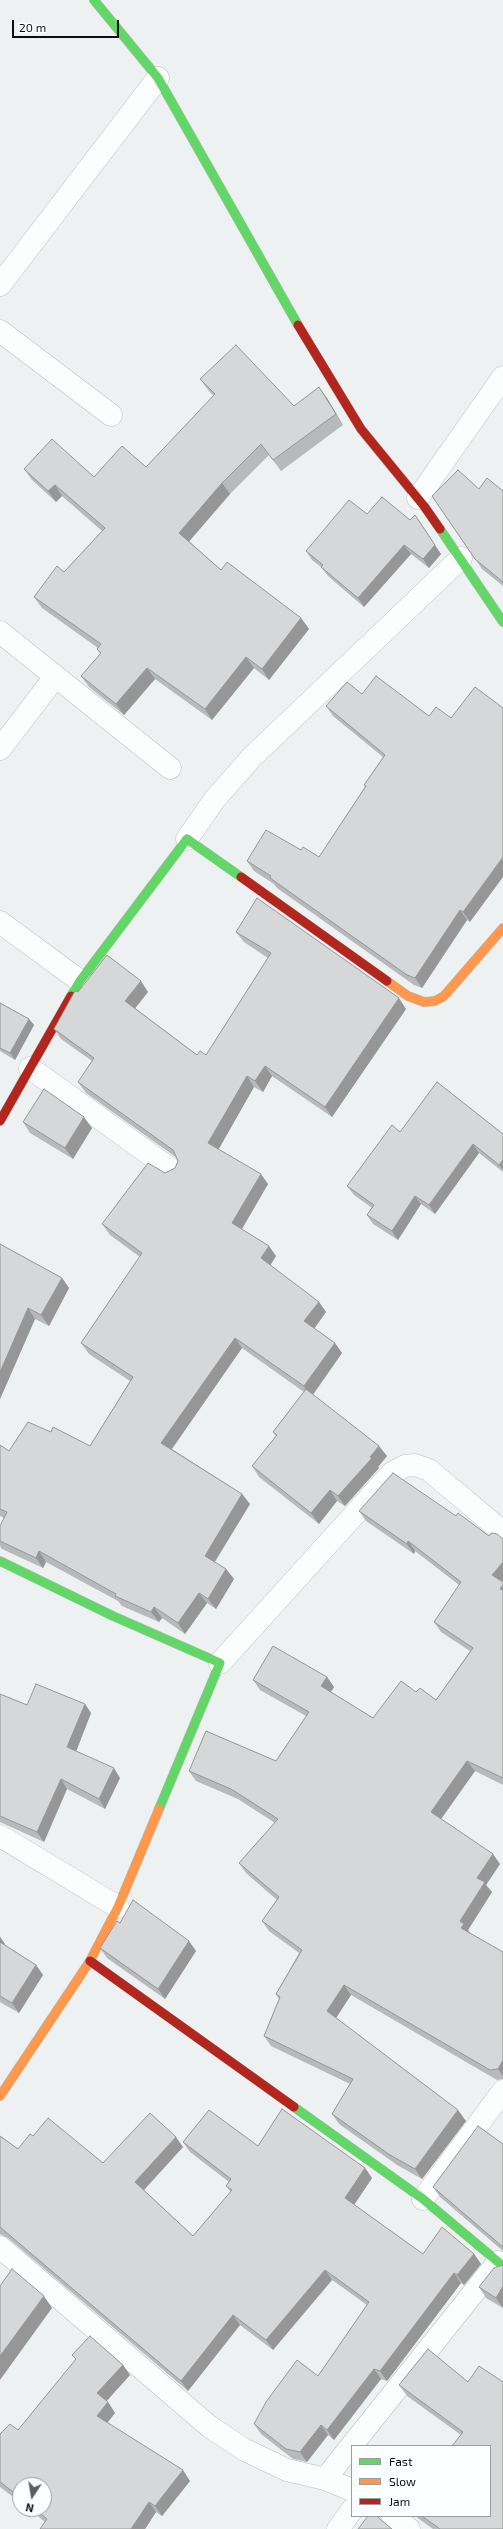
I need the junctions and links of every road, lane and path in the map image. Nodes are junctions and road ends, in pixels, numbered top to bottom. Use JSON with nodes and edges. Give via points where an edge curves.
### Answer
{"nodes":[{"id":1,"x":94,"y":0,"type":"edge"},
{"id":2,"x":158,"y":78,"type":"junction"},
{"id":3,"x":0,"y":285,"type":"edge"},
{"id":4,"x":0,"y":331,"type":"edge"},
{"id":5,"x":503,"y":378,"type":"edge"},
{"id":6,"x":111,"y":415,"type":"dead end"},
{"id":7,"x":418,"y":498,"type":"junction"},
{"id":8,"x":461,"y":558,"type":"junction"},
{"id":9,"x":503,"y":622,"type":"edge"},
{"id":10,"x":0,"y":632,"type":"edge"},
{"id":11,"x":55,"y":676,"type":"junction"},
{"id":12,"x":0,"y":749,"type":"edge"},
{"id":13,"x":170,"y":768,"type":"dead end"},
{"id":14,"x":186,"y":840,"type":"junction"},
{"id":15,"x":0,"y":922,"type":"edge"},
{"id":16,"x":503,"y":928,"type":"edge"},
{"id":17,"x":80,"y":981,"type":"junction"},
{"id":18,"x":30,"y":1068,"type":"junction"},
{"id":19,"x":0,"y":1121,"type":"edge"},
{"id":20,"x":173,"y":1171,"type":"edge"},
{"id":21,"x":503,"y":1532,"type":"edge"},
{"id":22,"x":0,"y":1561,"type":"edge"},
{"id":23,"x":220,"y":1663,"type":"junction"},
{"id":24,"x":0,"y":1836,"type":"edge"},
{"id":25,"x":118,"y":1907,"type":"junction"},
{"id":26,"x":90,"y":1961,"type":"junction"},
{"id":27,"x":503,"y":2091,"type":"edge"},
{"id":28,"x":0,"y":2096,"type":"edge"},
{"id":29,"x":423,"y":2199,"type":"junction"},
{"id":30,"x":0,"y":2248,"type":"edge"},
{"id":31,"x":501,"y":2264,"type":"edge"},
{"id":32,"x":353,"y":2445,"type":"edge"},
{"id":33,"x":351,"y":2447,"type":"edge"},
{"id":34,"x":325,"y":2479,"type":"junction"},
{"id":35,"x":351,"y":2490,"type":"edge"},
{"id":36,"x":351,"y":2511,"type":"edge"},
{"id":37,"x":393,"y":2517,"type":"edge"},
{"id":38,"x":338,"y":2529,"type":"edge"},
{"id":39,"x":409,"y":2529,"type":"edge"}],
"edges":[{"from":1,"to":2,"type":"street"},
{"from":2,"to":3,"type":"street"},
{"from":2,"to":7,"type":"street","via":[[320,364],[361,429]]},
{"from":4,"to":6,"type":"street"},
{"from":5,"to":7,"type":"street"},
{"from":7,"to":8,"type":"street"},
{"from":8,"to":9,"type":"street"},
{"from":8,"to":14,"type":"street","via":[[253,756],[215,800]]},
{"from":10,"to":11,"type":"street"},
{"from":11,"to":12,"type":"street"},
{"from":11,"to":13,"type":"street"},
{"from":14,"to":16,"type":"street","via":[[408,996],[424,1002],[435,1001],[444,996]]},
{"from":14,"to":17,"type":"street"},
{"from":15,"to":17,"type":"street"},
{"from":17,"to":18,"type":"street"},
{"from":18,"to":19,"type":"street"},
{"from":18,"to":20,"type":"street"},
{"from":21,"to":23,"type":"street","via":[[429,1470],[414,1465],[405,1466],[392,1473]]},
{"from":22,"to":23,"type":"street","via":[[113,1616]]},
{"from":23,"to":25,"type":"street"},
{"from":24,"to":25,"type":"street"},
{"from":25,"to":26,"type":"street"},
{"from":26,"to":28,"type":"street"},
{"from":26,"to":29,"type":"street"},
{"from":27,"to":29,"type":"street"},
{"from":29,"to":31,"type":"street"},
{"from":30,"to":34,"type":"street","via":[[210,2427],[244,2450],[287,2470]]},
{"from":31,"to":32,"type":"street"},
{"from":33,"to":34,"type":"street"},
{"from":34,"to":35,"type":"street"},
{"from":36,"to":38,"type":"street"},
{"from":37,"to":39,"type":"street"}]}
